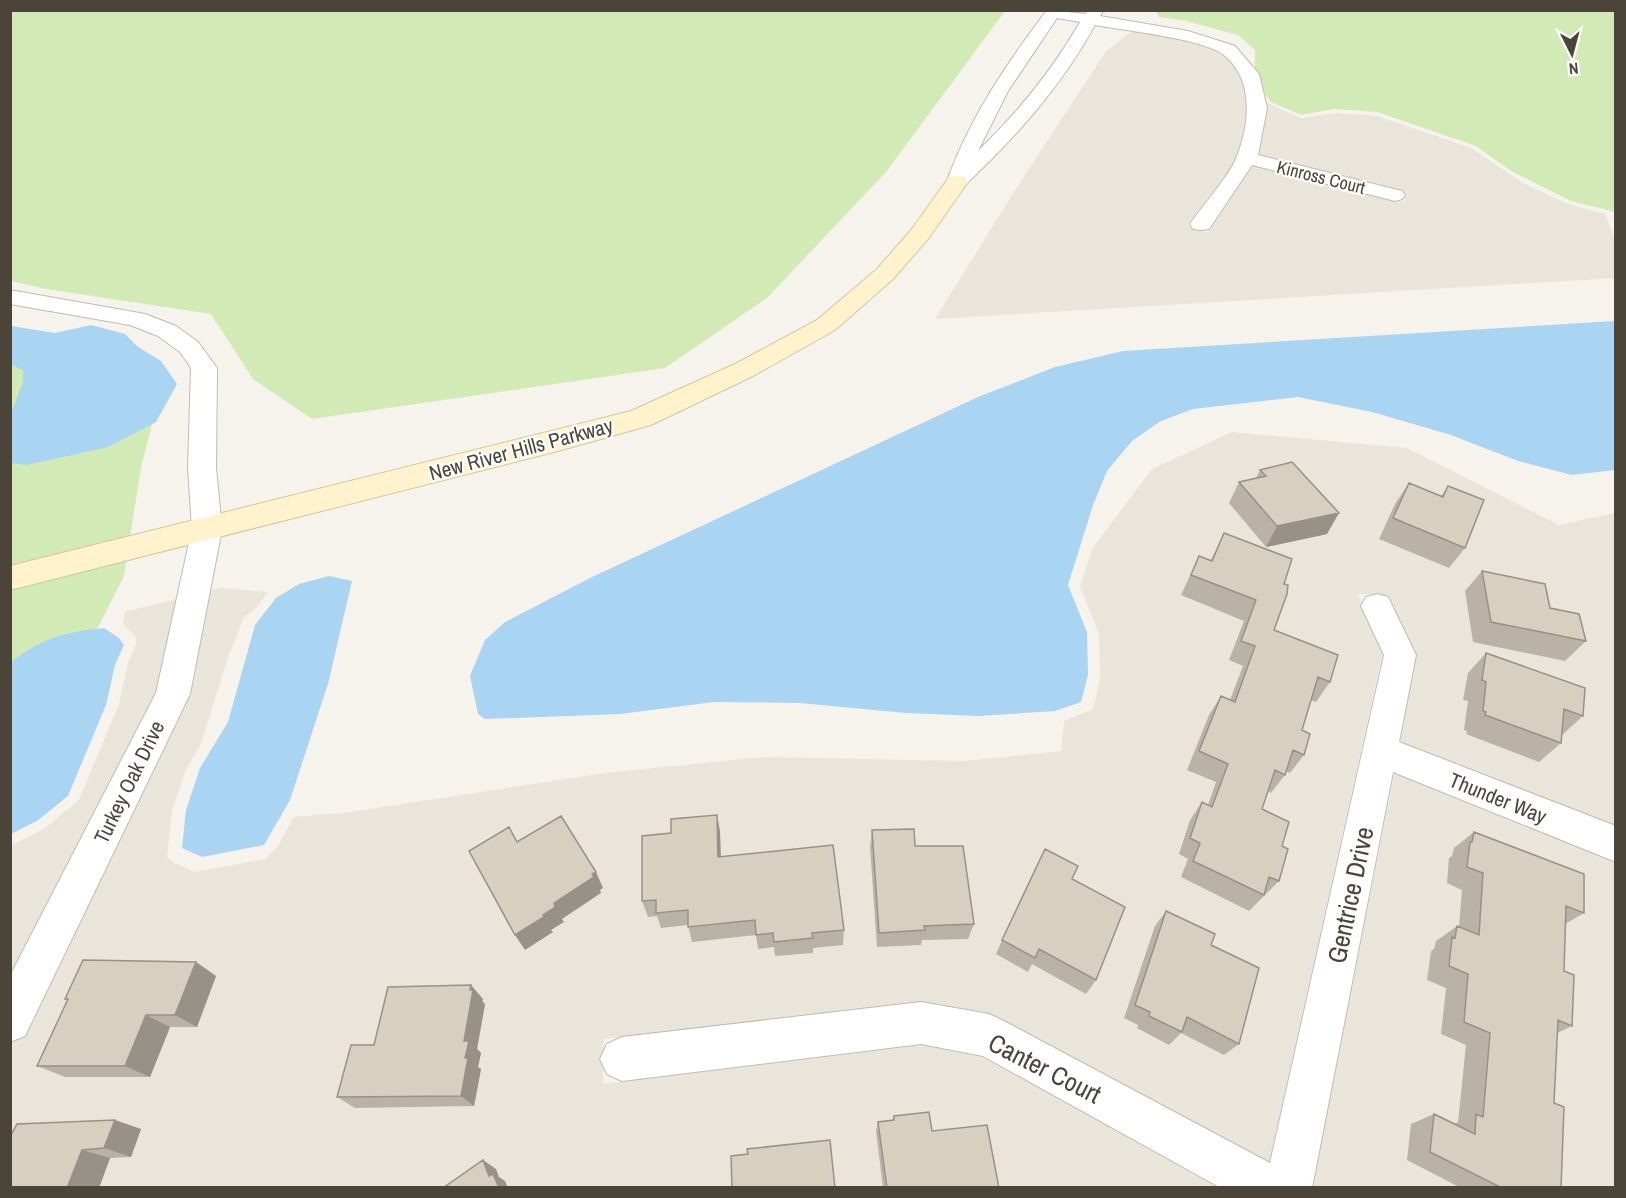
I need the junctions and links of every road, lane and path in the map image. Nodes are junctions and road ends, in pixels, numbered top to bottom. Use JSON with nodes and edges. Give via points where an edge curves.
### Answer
{"nodes":[{"id":1,"x":1054,"y":12,"type":"edge"},
{"id":2,"x":1093,"y":15,"type":"edge"},
{"id":3,"x":1247,"y":158,"type":"junction"},
{"id":4,"x":957,"y":182,"type":"junction"},
{"id":5,"x":1395,"y":195,"type":"dead end"},
{"id":6,"x":1201,"y":225,"type":"dead end"},
{"id":7,"x":10,"y":297,"type":"edge"},
{"id":8,"x":207,"y":529,"type":"junction"},
{"id":9,"x":10,"y":578,"type":"edge"},
{"id":10,"x":1377,"y":606,"type":"dead end"},
{"id":11,"x":1381,"y":751,"type":"junction"},
{"id":12,"x":1616,"y":844,"type":"edge"},
{"id":13,"x":10,"y":1021,"type":"edge"},
{"id":14,"x":622,"y":1059,"type":"dead end"},
{"id":15,"x":1269,"y":1188,"type":"edge"},
{"id":16,"x":1288,"y":1188,"type":"edge"}],
"edges":[{"from":1,"to":2,"type":"street"},
{"from":1,"to":4,"type":"street","name":"New River Hills Parkway","via":[[1024,51],[969,144]]},
{"from":2,"to":3,"type":"street","via":[[1188,36],[1229,50],[1250,74],[1258,108]]},
{"from":2,"to":4,"type":"street","name":"New River Hills Parkway","via":[[1068,59],[1038,96],[992,150]]},
{"from":3,"to":5,"type":"street","name":"Kinross Court"},
{"from":3,"to":6,"type":"street"},
{"from":4,"to":8,"type":"street","name":"New River Hills Parkway","via":[[885,274],[826,325],[744,370],[640,418]]},
{"from":7,"to":8,"type":"street","name":"Turkey Oak Drive","via":[[136,319],[167,331],[189,347],[204,368],[202,468]]},
{"from":8,"to":9,"type":"street","name":"New River Hills Parkway"},
{"from":8,"to":13,"type":"street","name":"Turkey Oak Drive","via":[[173,694]]},
{"from":10,"to":11,"type":"street","name":"Gentrice Drive","via":[[1400,655]]},
{"from":11,"to":12,"type":"street","name":"Thunder Way"},
{"from":11,"to":16,"type":"street","name":"Gentrice Drive"},
{"from":14,"to":15,"type":"street","name":"Canter Court","via":[[921,1023],[989,1036]]}]}
